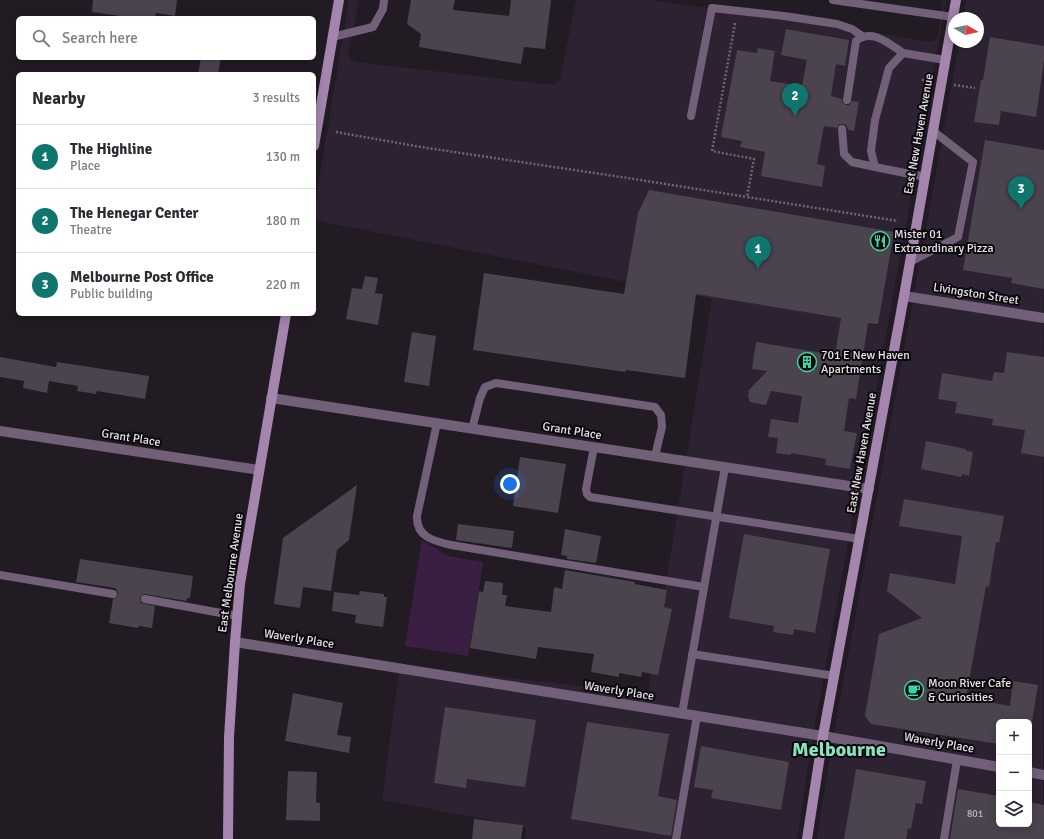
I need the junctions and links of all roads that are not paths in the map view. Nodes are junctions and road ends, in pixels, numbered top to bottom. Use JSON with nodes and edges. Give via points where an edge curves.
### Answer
{"nodes":[{"id":1,"x":338,"y":0,"type":"edge"},
{"id":2,"x":384,"y":0,"type":"edge"},
{"id":3,"x":833,"y":0,"type":"edge"},
{"id":4,"x":956,"y":0,"type":"edge"},
{"id":5,"x":954,"y":12,"type":"edge"},
{"id":6,"x":948,"y":16,"type":"edge"},
{"id":7,"x":862,"y":36,"type":"junction"},
{"id":8,"x":332,"y":37,"type":"junction"},
{"id":9,"x":948,"y":44,"type":"edge"},
{"id":10,"x":903,"y":53,"type":"junction"},
{"id":11,"x":945,"y":60,"type":"junction"},
{"id":12,"x":847,"y":100,"type":"dead end"},
{"id":13,"x":691,"y":116,"type":"dead end"},
{"id":14,"x":842,"y":129,"type":"dead end"},
{"id":15,"x":933,"y":131,"type":"junction"},
{"id":16,"x":316,"y":134,"type":"edge"},
{"id":17,"x":875,"y":167,"type":"junction"},
{"id":18,"x":925,"y":177,"type":"junction"},
{"id":19,"x":910,"y":262,"type":"junction"},
{"id":20,"x":904,"y":296,"type":"junction"},
{"id":21,"x":286,"y":316,"type":"edge"},
{"id":22,"x":1044,"y":318,"type":"edge"},
{"id":23,"x":271,"y":398,"type":"junction"},
{"id":24,"x":436,"y":423,"type":"junction"},
{"id":25,"x":472,"y":428,"type":"junction"},
{"id":26,"x":0,"y":432,"type":"edge"},
{"id":27,"x":594,"y":447,"type":"junction"},
{"id":28,"x":655,"y":456,"type":"junction"},
{"id":29,"x":725,"y":467,"type":"junction"},
{"id":30,"x":259,"y":470,"type":"junction"},
{"id":31,"x":869,"y":489,"type":"junction"},
{"id":32,"x":716,"y":516,"type":"junction"},
{"id":33,"x":860,"y":539,"type":"junction"},
{"id":34,"x":0,"y":575,"type":"edge"},
{"id":35,"x":704,"y":587,"type":"junction"},
{"id":36,"x":113,"y":594,"type":"dead end"},
{"id":37,"x":145,"y":599,"type":"dead end"},
{"id":38,"x":237,"y":616,"type":"junction"},
{"id":39,"x":235,"y":642,"type":"junction"},
{"id":40,"x":692,"y":654,"type":"junction"},
{"id":41,"x":835,"y":676,"type":"junction"},
{"id":42,"x":682,"y":714,"type":"junction"},
{"id":43,"x":697,"y":716,"type":"junction"},
{"id":44,"x":823,"y":736,"type":"junction"},
{"id":45,"x":957,"y":760,"type":"junction"},
{"id":46,"x":996,"y":766,"type":"edge"},
{"id":47,"x":1032,"y":773,"type":"edge"},
{"id":48,"x":1044,"y":775,"type":"edge"},
{"id":49,"x":228,"y":839,"type":"edge"},
{"id":50,"x":676,"y":839,"type":"edge"},
{"id":51,"x":807,"y":839,"type":"edge"},
{"id":52,"x":944,"y":839,"type":"edge"}],
"edges":[{"from":1,"to":8,"type":"street"},
{"from":2,"to":8,"type":"lane","via":[[383,9],[373,27]]},
{"from":3,"to":6,"type":"lane"},
{"from":4,"to":5,"type":"street","name":"East New Haven Avenue"},
{"from":7,"to":10,"type":"lane","via":[[873,35]]},
{"from":7,"to":12,"type":"lane","via":[[856,41]]},
{"from":7,"to":13,"type":"lane","via":[[837,24],[712,8]]},
{"from":8,"to":16,"type":"street"},
{"from":9,"to":11,"type":"street","name":"East New Haven Avenue"},
{"from":10,"to":11,"type":"lane"},
{"from":10,"to":17,"type":"lane","via":[[889,68],[875,120],[871,151]]},
{"from":11,"to":15,"type":"street","name":"East New Haven Avenue"},
{"from":14,"to":17,"type":"lane","via":[[844,154],[852,162]]},
{"from":15,"to":18,"type":"street","name":"East New Haven Avenue"},
{"from":15,"to":19,"type":"lane","via":[[973,162],[958,237]]},
{"from":17,"to":18,"type":"lane"},
{"from":18,"to":19,"type":"street","name":"East New Haven Avenue"},
{"from":19,"to":20,"type":"street","name":"East New Haven Avenue"},
{"from":20,"to":22,"type":"street","name":"Livingston Street"},
{"from":20,"to":31,"type":"street","name":"East New Haven Avenue"},
{"from":21,"to":23,"type":"street","name":"East Melbourne Avenue"},
{"from":23,"to":24,"type":"street","name":"Grant Place"},
{"from":23,"to":30,"type":"street","name":"East Melbourne Avenue"},
{"from":24,"to":25,"type":"street","name":"Grant Place"},
{"from":24,"to":35,"type":"lane","via":[[417,516],[421,532],[427,538],[450,545]]},
{"from":25,"to":27,"type":"street","name":"Grant Place"},
{"from":25,"to":28,"type":"lane","via":[[485,387],[496,383],[655,407],[661,415],[662,428]]},
{"from":26,"to":30,"type":"street","name":"Grant Place"},
{"from":27,"to":28,"type":"street","name":"Grant Place"},
{"from":27,"to":32,"type":"lane","via":[[586,489],[586,494],[590,498]]},
{"from":28,"to":29,"type":"street","name":"Grant Place"},
{"from":29,"to":31,"type":"street","name":"Grant Place"},
{"from":29,"to":32,"type":"lane"},
{"from":30,"to":38,"type":"street","name":"East Melbourne Avenue"},
{"from":31,"to":33,"type":"street","name":"East New Haven Avenue"},
{"from":32,"to":33,"type":"lane"},
{"from":32,"to":35,"type":"lane"},
{"from":33,"to":41,"type":"street","name":"East New Haven Avenue"},
{"from":34,"to":36,"type":"lane"},
{"from":35,"to":40,"type":"lane"},
{"from":37,"to":38,"type":"lane"},
{"from":38,"to":39,"type":"street","name":"East Melbourne Avenue"},
{"from":39,"to":42,"type":"street","name":"Waverly Place"},
{"from":39,"to":49,"type":"street","name":"East Melbourne Avenue","via":[[229,737]]},
{"from":40,"to":41,"type":"lane"},
{"from":40,"to":42,"type":"lane"},
{"from":41,"to":44,"type":"street","name":"East New Haven Avenue"},
{"from":42,"to":43,"type":"street","name":"Waverly Place"},
{"from":43,"to":44,"type":"street","name":"Waverly Place"},
{"from":43,"to":50,"type":"lane"},
{"from":44,"to":45,"type":"street","name":"Waverly Place"},
{"from":44,"to":51,"type":"street","name":"East New Haven Avenue"},
{"from":45,"to":46,"type":"street","name":"Waverly Place"},
{"from":45,"to":52,"type":"lane"},
{"from":47,"to":48,"type":"street"}]}
